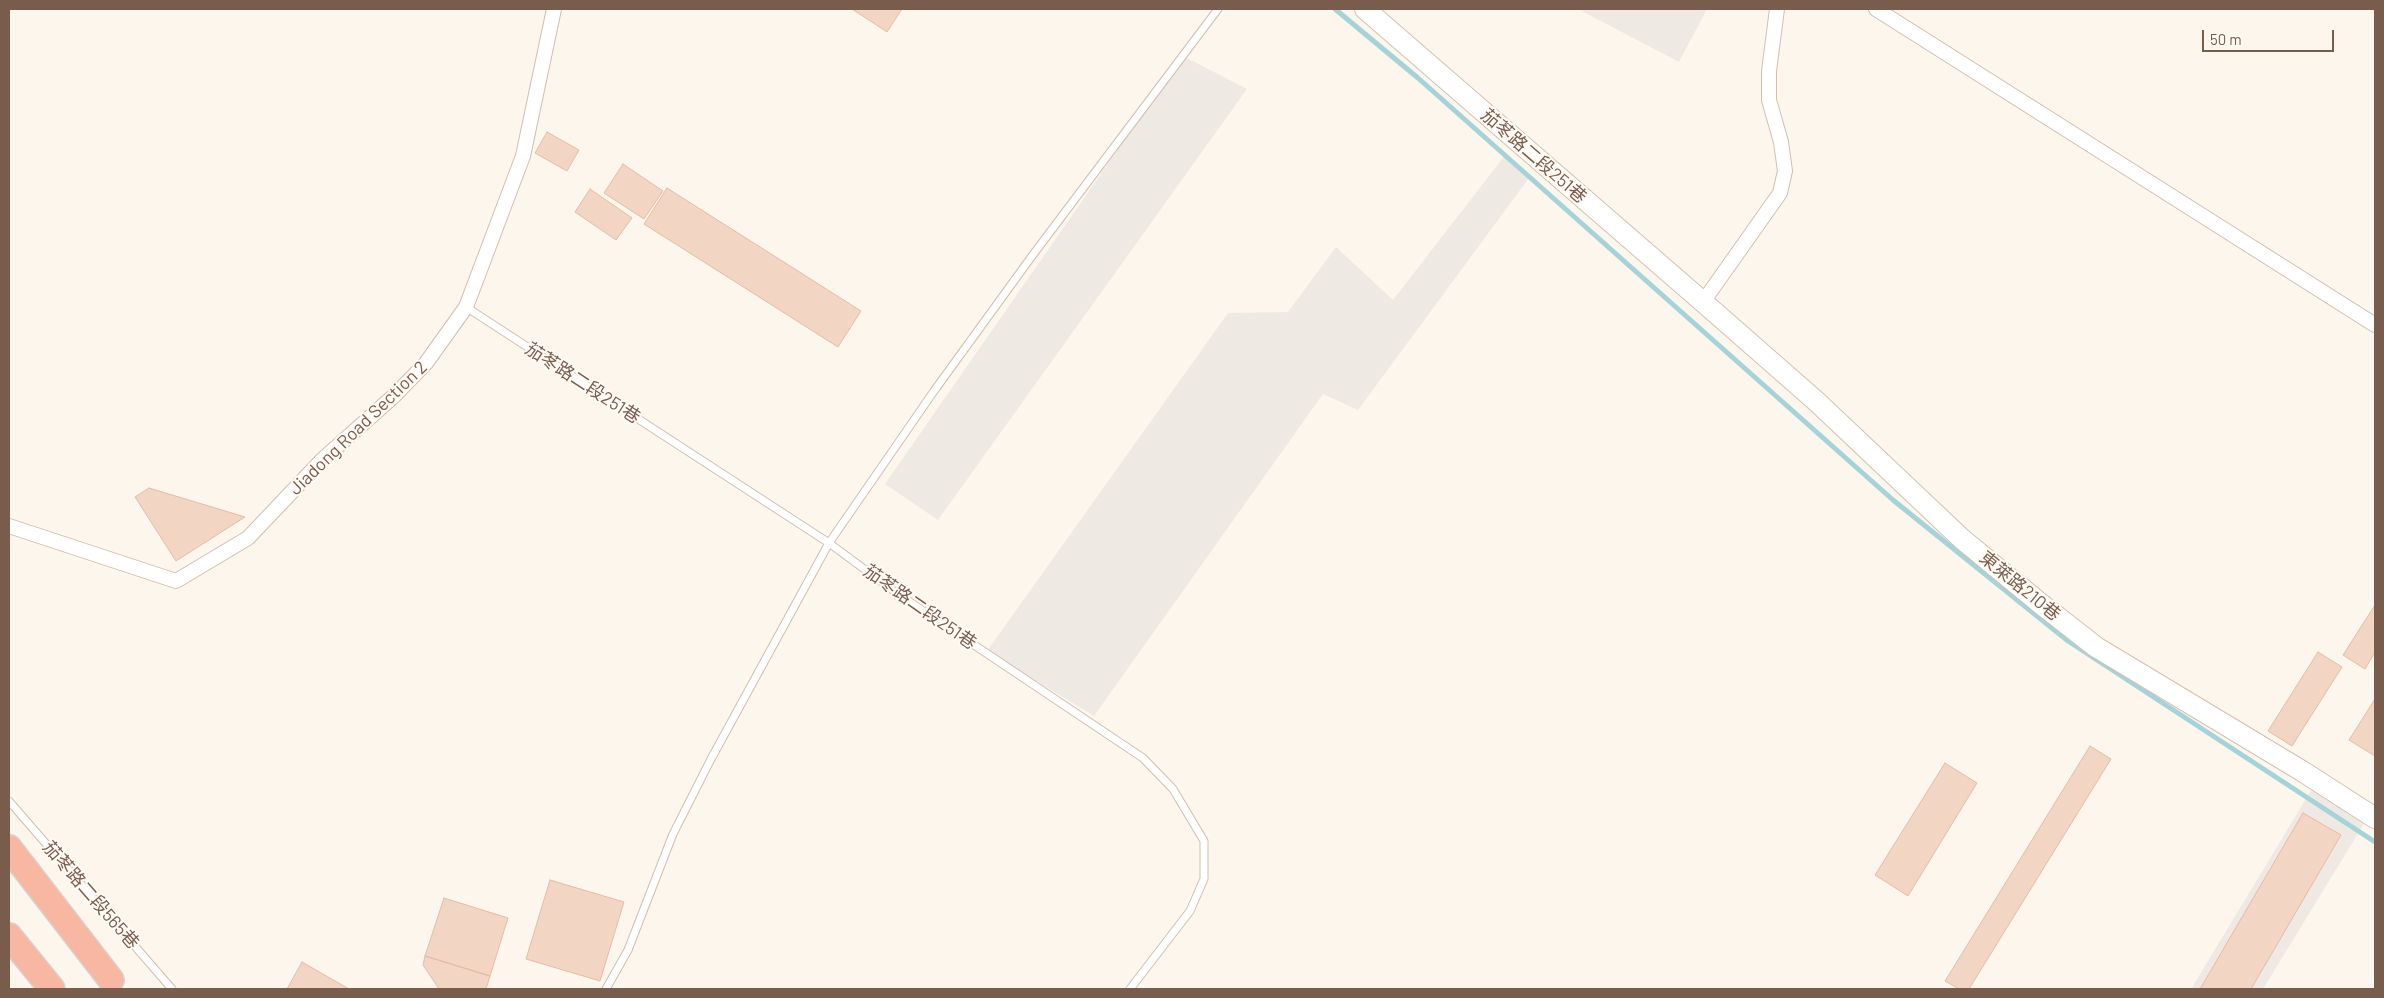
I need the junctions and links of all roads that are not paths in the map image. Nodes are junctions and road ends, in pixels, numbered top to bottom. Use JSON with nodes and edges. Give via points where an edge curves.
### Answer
{"nodes":[{"id":1,"x":554,"y":9,"type":"edge"},
{"id":2,"x":1218,"y":9,"type":"edge"},
{"id":3,"x":1366,"y":9,"type":"edge"},
{"id":4,"x":1777,"y":9,"type":"edge"},
{"id":5,"x":1876,"y":9,"type":"edge"},
{"id":6,"x":1704,"y":302,"type":"junction"},
{"id":7,"x":466,"y":307,"type":"junction"},
{"id":8,"x":2375,"y":325,"type":"edge"},
{"id":9,"x":9,"y":526,"type":"edge"},
{"id":10,"x":829,"y":543,"type":"junction"},
{"id":11,"x":9,"y":801,"type":"edge"},
{"id":12,"x":2375,"y":818,"type":"edge"},
{"id":13,"x":9,"y":848,"type":"edge"},
{"id":14,"x":9,"y":872,"type":"edge"},
{"id":15,"x":9,"y":936,"type":"edge"},
{"id":16,"x":9,"y":960,"type":"edge"},
{"id":17,"x":115,"y":985,"type":"edge"},
{"id":18,"x":38,"y":989,"type":"edge"},
{"id":19,"x":52,"y":989,"type":"edge"},
{"id":20,"x":172,"y":989,"type":"edge"},
{"id":21,"x":606,"y":989,"type":"edge"},
{"id":22,"x":1130,"y":989,"type":"edge"}],
"edges":[{"from":1,"to":7,"type":"street","name":"Jiadong Road Section 2","via":[[523,156]]},
{"from":2,"to":10,"type":"lane","via":[[1032,256]]},
{"from":3,"to":6,"type":"street","name":"茄苳路二段251巷"},
{"from":4,"to":6,"type":"street","via":[[1769,71],[1769,100],[1785,171],[1780,193]]},
{"from":5,"to":8,"type":"street"},
{"from":6,"to":12,"type":"street","name":"東萊路210巷","via":[[1816,401],[1962,539],[2096,647]]},
{"from":7,"to":9,"type":"street","name":"Jiadong Road Section 2","via":[[420,369],[396,395],[322,460],[248,538],[176,581]]},
{"from":7,"to":10,"type":"lane","name":"茄苳路二段251巷"},
{"from":10,"to":21,"type":"lane","via":[[710,759],[677,825],[628,950]]},
{"from":10,"to":22,"type":"lane","name":"茄苳路二段251巷","via":[[898,594],[1143,758],[1173,790],[1204,841],[1204,880],[1190,911]]},
{"from":11,"to":20,"type":"lane","name":"茄苳路二段565巷"},
{"from":13,"to":17,"type":"highway"},
{"from":14,"to":17,"type":"highway"},
{"from":15,"to":19,"type":"highway"},
{"from":16,"to":18,"type":"highway"}]}
